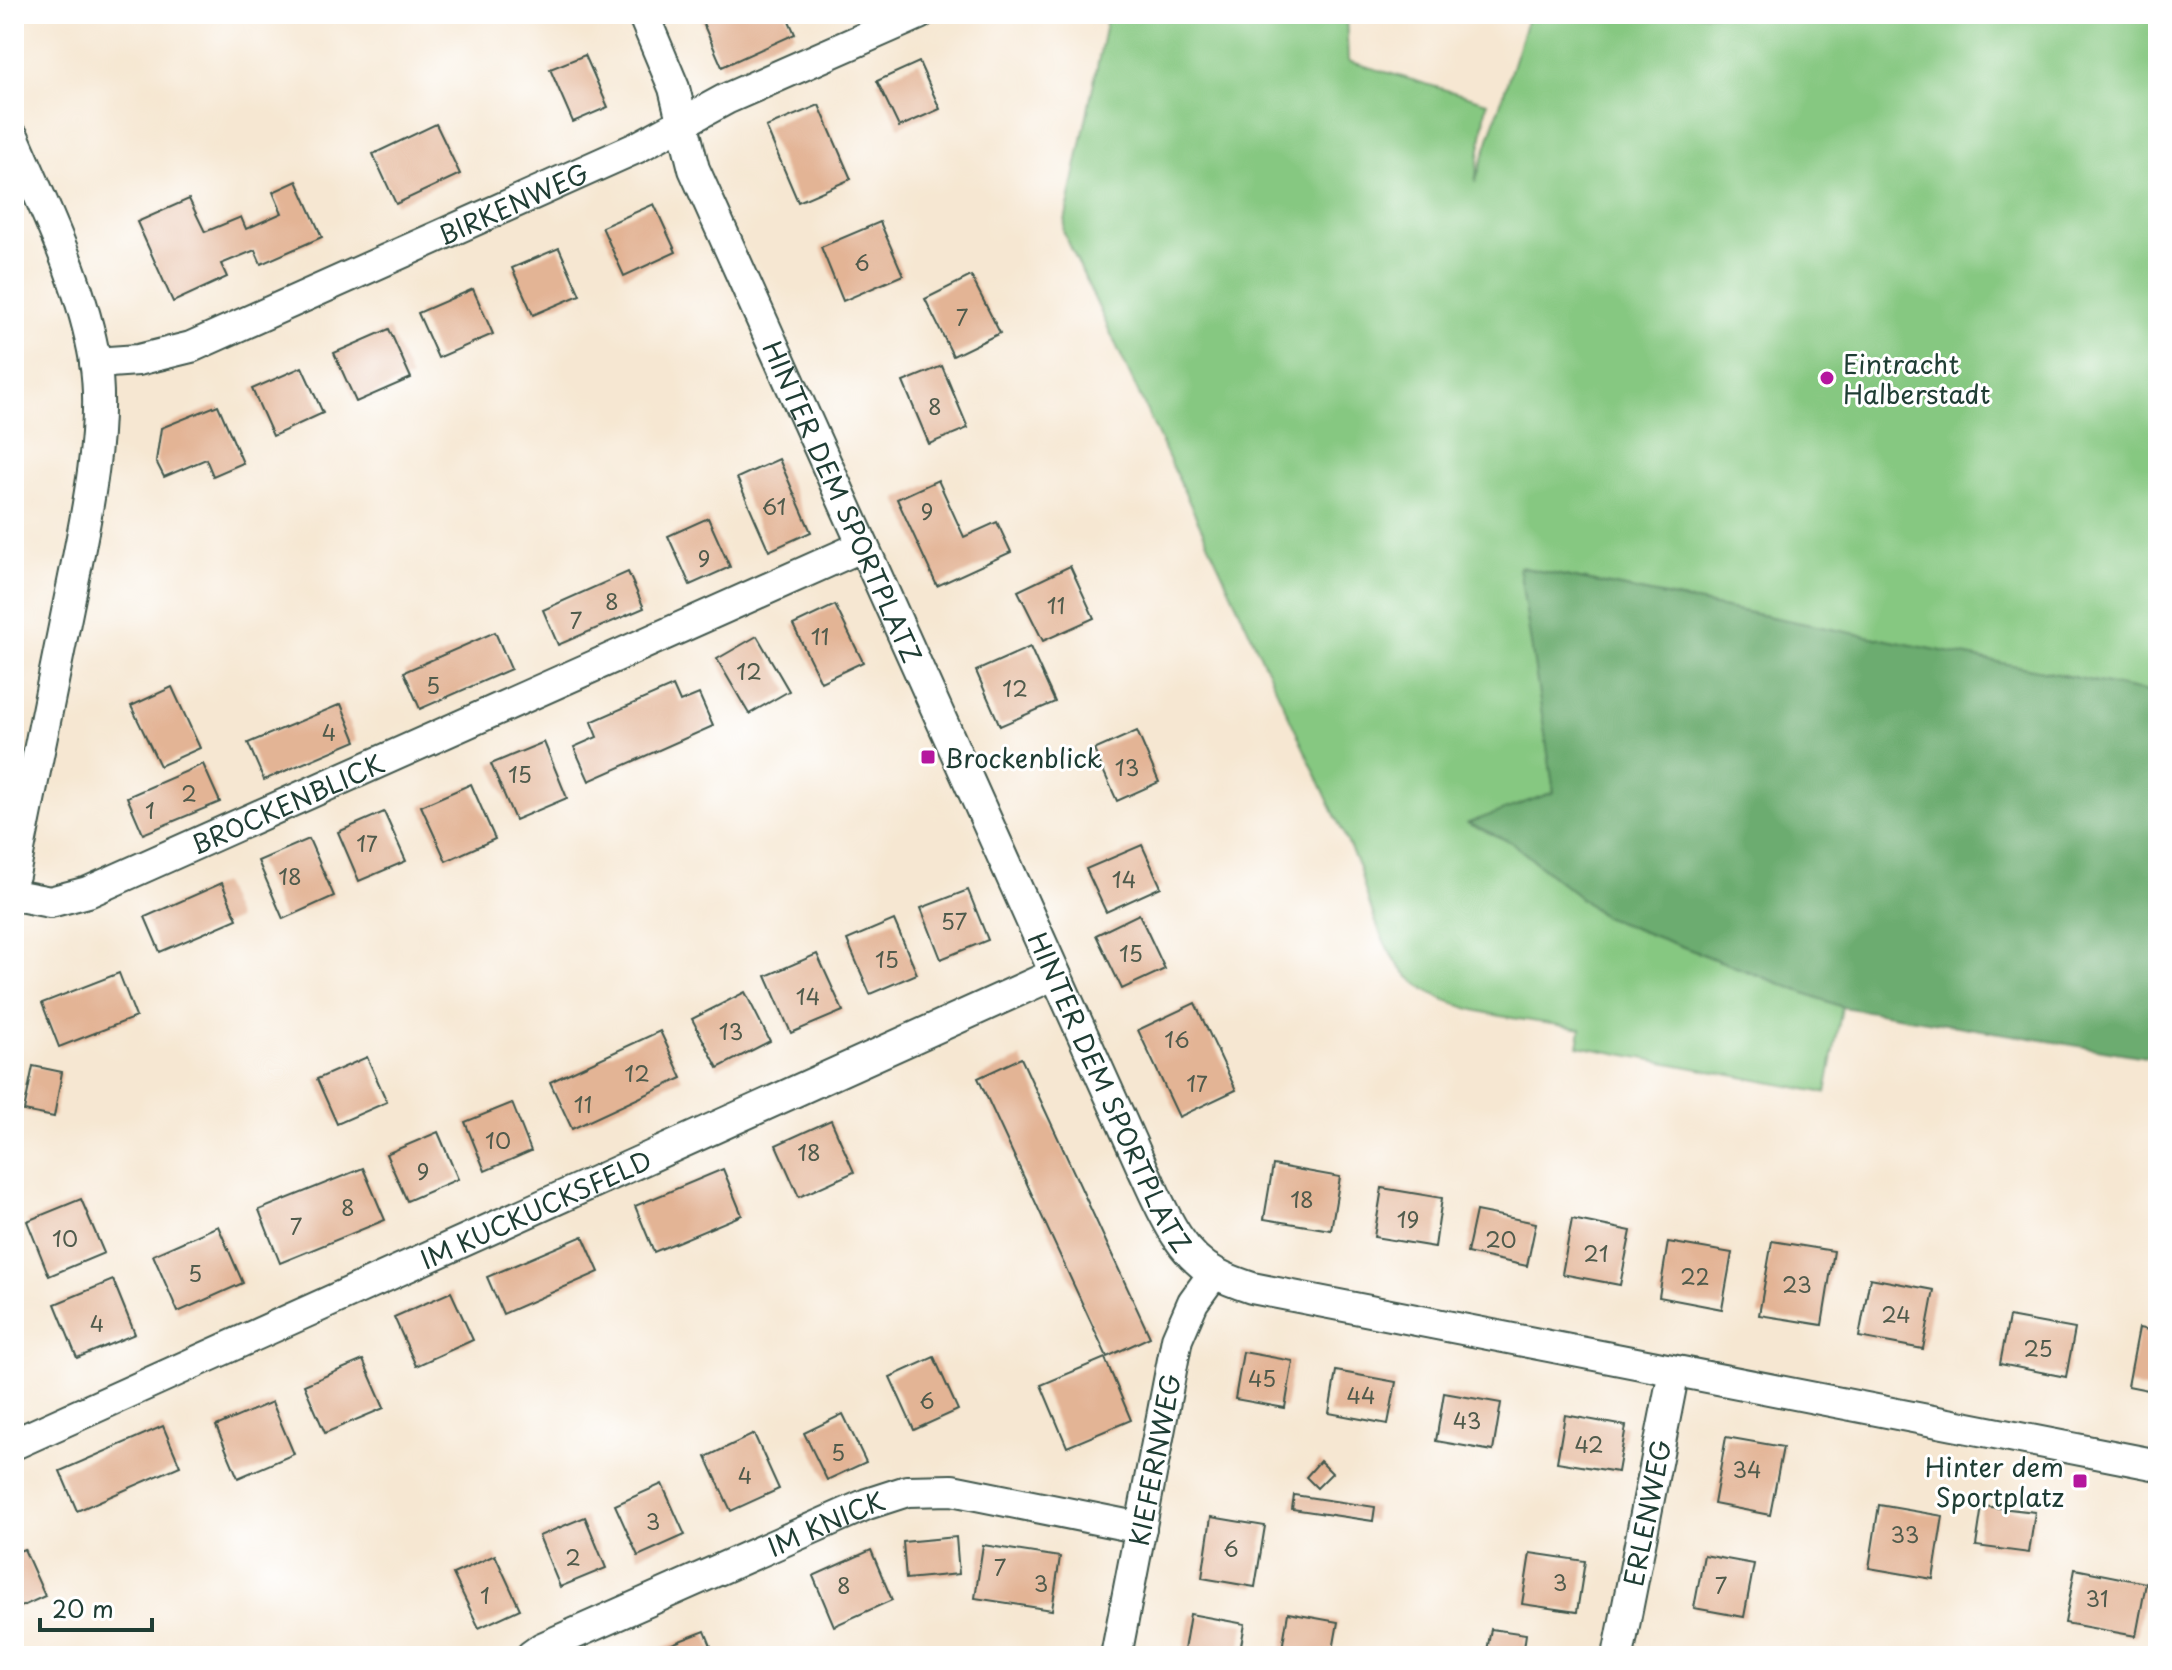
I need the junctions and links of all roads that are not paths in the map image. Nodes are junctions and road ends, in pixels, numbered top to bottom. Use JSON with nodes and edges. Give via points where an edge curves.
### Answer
{"nodes":[{"id":1,"x":643,"y":14,"type":"edge"},
{"id":2,"x":919,"y":14,"type":"edge"},
{"id":3,"x":683,"y":123,"type":"junction"},
{"id":4,"x":14,"y":138,"type":"edge"},
{"id":5,"x":95,"y":363,"type":"junction"},
{"id":6,"x":863,"y":546,"type":"junction"},
{"id":7,"x":14,"y":875,"type":"edge"},
{"id":8,"x":14,"y":895,"type":"edge"},
{"id":9,"x":1055,"y":974,"type":"junction"},
{"id":10,"x":1214,"y":1273,"type":"junction"},
{"id":11,"x":1674,"y":1371,"type":"junction"},
{"id":12,"x":14,"y":1444,"type":"edge"},
{"id":13,"x":2158,"y":1465,"type":"edge"},
{"id":14,"x":1141,"y":1528,"type":"junction"},
{"id":15,"x":531,"y":1656,"type":"edge"},
{"id":16,"x":1116,"y":1656,"type":"edge"},
{"id":17,"x":1618,"y":1656,"type":"edge"}],
"edges":[{"from":1,"to":3,"type":"street","name":"HINTER DEM SPORTPLATZ"},
{"from":2,"to":3,"type":"street","name":"BIRKENWEG"},
{"from":3,"to":5,"type":"street","name":"BIRKENWEG","via":[[191,347],[138,360]]},
{"from":3,"to":6,"type":"street","name":"HINTER DEM SPORTPLATZ","via":[[694,169]]},
{"from":4,"to":5,"type":"street","via":[[74,281]]},
{"from":5,"to":7,"type":"street","via":[[98,404],[90,486]]},
{"from":6,"to":8,"type":"street","name":"BROCKENBLICK","via":[[88,892],[50,902]]},
{"from":6,"to":9,"type":"street","name":"HINTER DEM SPORTPLATZ"},
{"from":9,"to":10,"type":"street","name":"HINTER DEM SPORTPLATZ","via":[[1170,1224]]},
{"from":9,"to":12,"type":"street","name":"IM KUCKUCKSFELD"},
{"from":10,"to":11,"type":"street","name":"HINTER DEM SPORTPLATZ","via":[[1252,1288]]},
{"from":10,"to":14,"type":"street","name":"KIEFERNWEG","via":[[1193,1302],[1177,1339]]},
{"from":11,"to":13,"type":"street","name":"HINTER DEM SPORTPLATZ"},
{"from":11,"to":17,"type":"street","name":"ERLENWEG"},
{"from":14,"to":15,"type":"street","name":"IM KNICK","via":[[952,1490],[907,1491],[853,1510]]},
{"from":14,"to":16,"type":"street","name":"KIEFERNWEG"}]}
